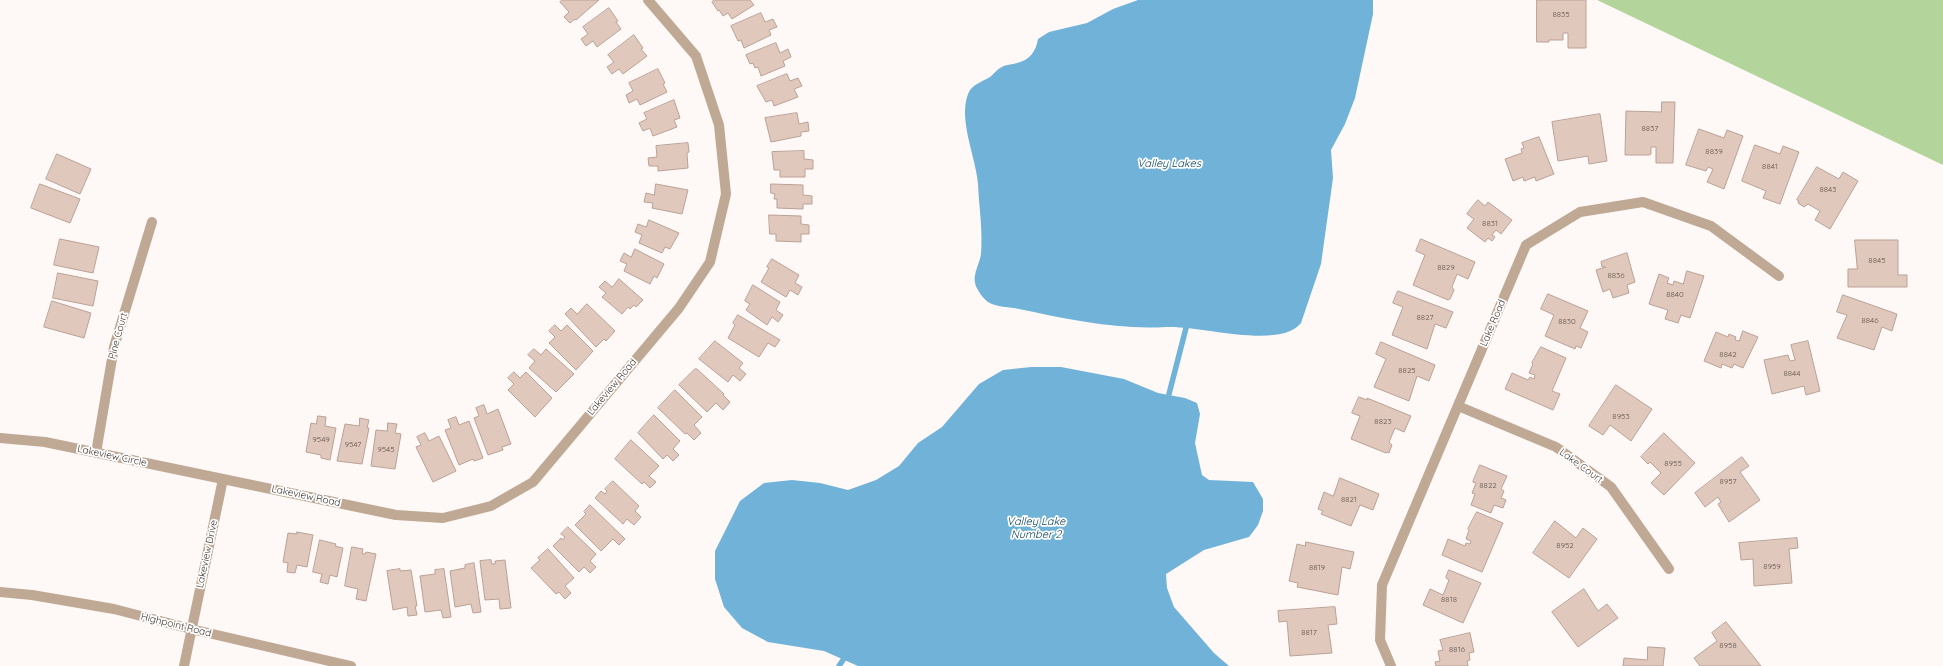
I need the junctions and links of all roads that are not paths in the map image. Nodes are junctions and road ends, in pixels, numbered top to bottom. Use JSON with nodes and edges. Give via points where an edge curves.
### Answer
{"nodes":[{"id":1,"x":648,"y":0,"type":"edge"},
{"id":2,"x":152,"y":222,"type":"dead end"},
{"id":3,"x":1779,"y":276,"type":"dead end"},
{"id":4,"x":1458,"y":406,"type":"junction"},
{"id":5,"x":0,"y":438,"type":"edge"},
{"id":6,"x":96,"y":453,"type":"junction"},
{"id":7,"x":223,"y":479,"type":"junction"},
{"id":8,"x":1669,"y":569,"type":"dead end"},
{"id":9,"x":0,"y":592,"type":"edge"},
{"id":10,"x":191,"y":629,"type":"junction"},
{"id":11,"x":184,"y":666,"type":"edge"},
{"id":12,"x":351,"y":666,"type":"edge"},
{"id":13,"x":1391,"y":666,"type":"edge"}],
"edges":[{"from":1,"to":7,"type":"street","name":"Lakeview Road","via":[[696,56],[719,125],[726,194],[712,255],[710,262],[679,308],[533,482],[491,506],[443,518],[396,515]]},
{"from":2,"to":6,"type":"street","name":"Pine Court","via":[[114,347]]},
{"from":3,"to":4,"type":"street","name":"Lake Road","via":[[1711,226],[1642,202],[1580,212],[1526,245]]},
{"from":4,"to":8,"type":"street","name":"Lake Court","via":[[1556,448],[1611,488]]},
{"from":4,"to":13,"type":"street","name":"Lake Road","via":[[1382,585],[1380,640]]},
{"from":5,"to":6,"type":"street","name":"Lakeview Circle","via":[[45,442]]},
{"from":6,"to":7,"type":"street","name":"Lakeview Circle"},
{"from":7,"to":10,"type":"street","name":"Lakeview Drive"},
{"from":9,"to":10,"type":"street","name":"Highpoint Road","via":[[114,609]]},
{"from":10,"to":11,"type":"street","name":"Lakeview Drive"},
{"from":10,"to":12,"type":"street","name":"Highpoint Road"}]}
